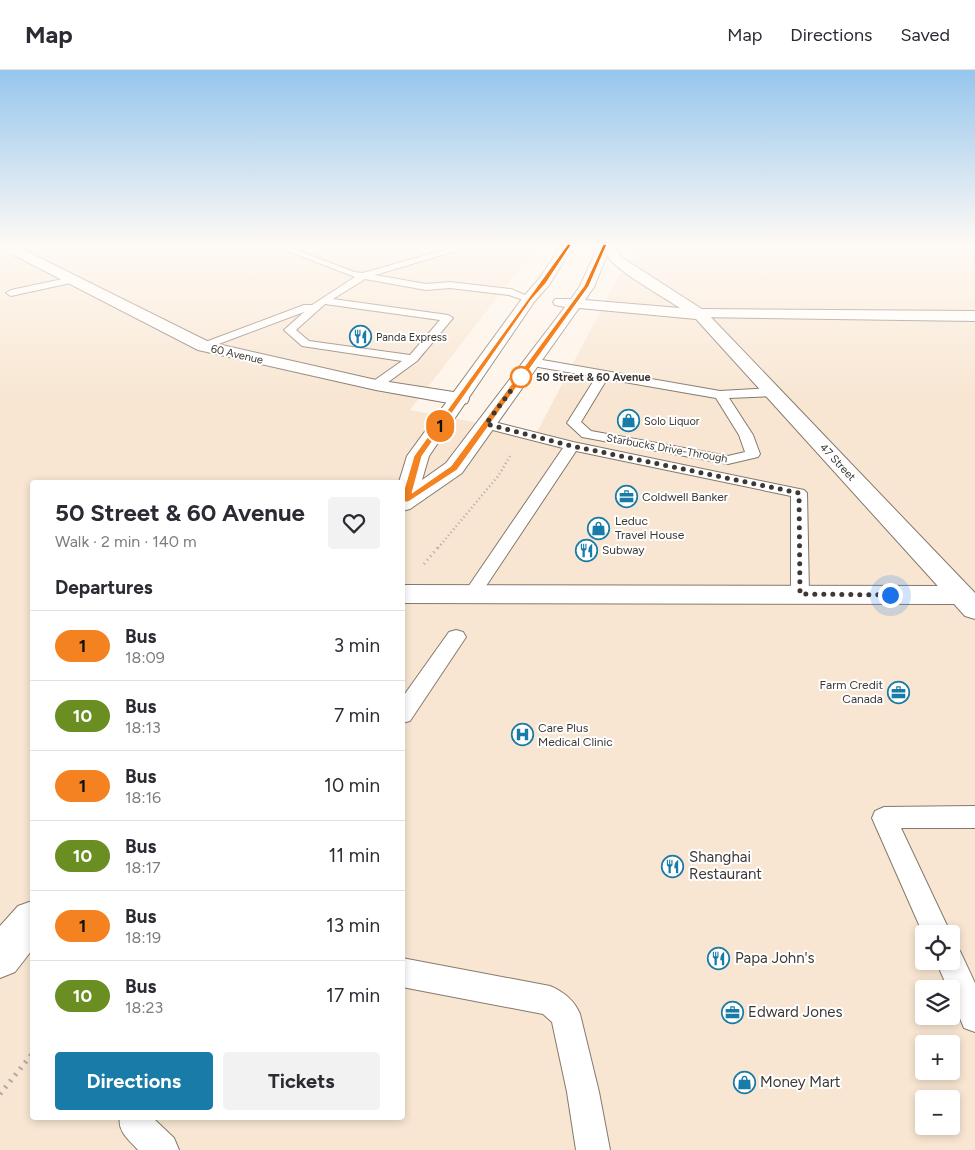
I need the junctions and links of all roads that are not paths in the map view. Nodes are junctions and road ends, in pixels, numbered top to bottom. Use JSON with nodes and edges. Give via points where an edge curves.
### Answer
{"nodes":[{"id":1,"x":103,"y":295,"type":"edge"},
{"id":2,"x":332,"y":295,"type":"edge"},
{"id":3,"x":445,"y":295,"type":"edge"},
{"id":4,"x":532,"y":295,"type":"edge"},
{"id":5,"x":580,"y":295,"type":"edge"},
{"id":6,"x":671,"y":295,"type":"edge"},
{"id":7,"x":529,"y":299,"type":"junction"},
{"id":8,"x":323,"y":301,"type":"junction"},
{"id":9,"x":574,"y":304,"type":"junction"},
{"id":10,"x":700,"y":314,"type":"junction"},
{"id":11,"x":975,"y":316,"type":"edge"},
{"id":12,"x":204,"y":346,"type":"junction"},
{"id":13,"x":412,"y":359,"type":"junction"},
{"id":14,"x":531,"y":362,"type":"junction"},
{"id":15,"x":603,"y":375,"type":"junction"},
{"id":16,"x":376,"y":385,"type":"junction"},
{"id":17,"x":773,"y":392,"type":"junction"},
{"id":18,"x":720,"y":395,"type":"junction"},
{"id":19,"x":460,"y":399,"type":"junction"},
{"id":20,"x":486,"y":424,"type":"junction"},
{"id":21,"x":572,"y":446,"type":"junction"},
{"id":22,"x":799,"y":493,"type":"joint"},
{"id":23,"x":405,"y":499,"type":"edge"},
{"id":24,"x":405,"y":501,"type":"edge"},
{"id":25,"x":405,"y":594,"type":"edge"},
{"id":26,"x":472,"y":594,"type":"junction"},
{"id":27,"x":800,"y":594,"type":"junction"},
{"id":28,"x":968,"y":602,"type":"edge"},
{"id":29,"x":456,"y":637,"type":"dead end"},
{"id":30,"x":405,"y":711,"type":"edge"},
{"id":31,"x":975,"y":817,"type":"edge"},
{"id":32,"x":30,"y":922,"type":"edge"},
{"id":33,"x":933,"y":925,"type":"edge"},
{"id":34,"x":0,"y":956,"type":"edge"},
{"id":35,"x":954,"y":970,"type":"edge"},
{"id":36,"x":405,"y":973,"type":"edge"},
{"id":37,"x":975,"y":1017,"type":"edge"},
{"id":38,"x":136,"y":1120,"type":"edge"},
{"id":39,"x":162,"y":1150,"type":"edge"},
{"id":40,"x":592,"y":1150,"type":"edge"}],
"edges":[{"from":1,"to":12,"type":"street","name":"60 Avenue"},
{"from":2,"to":8,"type":"lane"},
{"from":3,"to":7,"type":"lane","via":[[503,302]]},
{"from":4,"to":7,"type":"street"},
{"from":5,"to":9,"type":"street"},
{"from":6,"to":10,"type":"street","name":"47 Street"},
{"from":7,"to":9,"type":"street"},
{"from":7,"to":19,"type":"street"},
{"from":8,"to":12,"type":"lane"},
{"from":8,"to":13,"type":"lane","via":[[289,330],[306,344]]},
{"from":8,"to":13,"type":"lane","via":[[448,318]]},
{"from":9,"to":10,"type":"street"},
{"from":9,"to":14,"type":"street"},
{"from":10,"to":11,"type":"street"},
{"from":10,"to":17,"type":"street","name":"47 Street"},
{"from":12,"to":16,"type":"street","name":"60 Avenue"},
{"from":13,"to":16,"type":"lane"},
{"from":14,"to":15,"type":"lane"},
{"from":14,"to":20,"type":"street"},
{"from":15,"to":18,"type":"lane"},
{"from":15,"to":18,"type":"lane","name":"Starbucks Drive-Through","via":[[574,422],[587,434],[728,460],[753,454],[746,434]]},
{"from":16,"to":19,"type":"street","name":"60 Avenue"},
{"from":17,"to":18,"type":"lane"},
{"from":17,"to":28,"type":"street","name":"47 Street"},
{"from":19,"to":23,"type":"street","via":[[418,456]]},
{"from":20,"to":21,"type":"lane"},
{"from":20,"to":24,"type":"street","via":[[454,468]]},
{"from":21,"to":22,"type":"lane"},
{"from":21,"to":26,"type":"lane"},
{"from":22,"to":27,"type":"lane"},
{"from":25,"to":26,"type":"street"},
{"from":26,"to":27,"type":"street"},
{"from":27,"to":28,"type":"street"},
{"from":29,"to":30,"type":"lane"},
{"from":31,"to":33,"type":"lane","via":[[884,818]]},
{"from":32,"to":34,"type":"street"},
{"from":35,"to":37,"type":"lane"},
{"from":36,"to":40,"type":"lane","via":[[550,1001],[565,1014]]},
{"from":38,"to":39,"type":"lane"}]}
